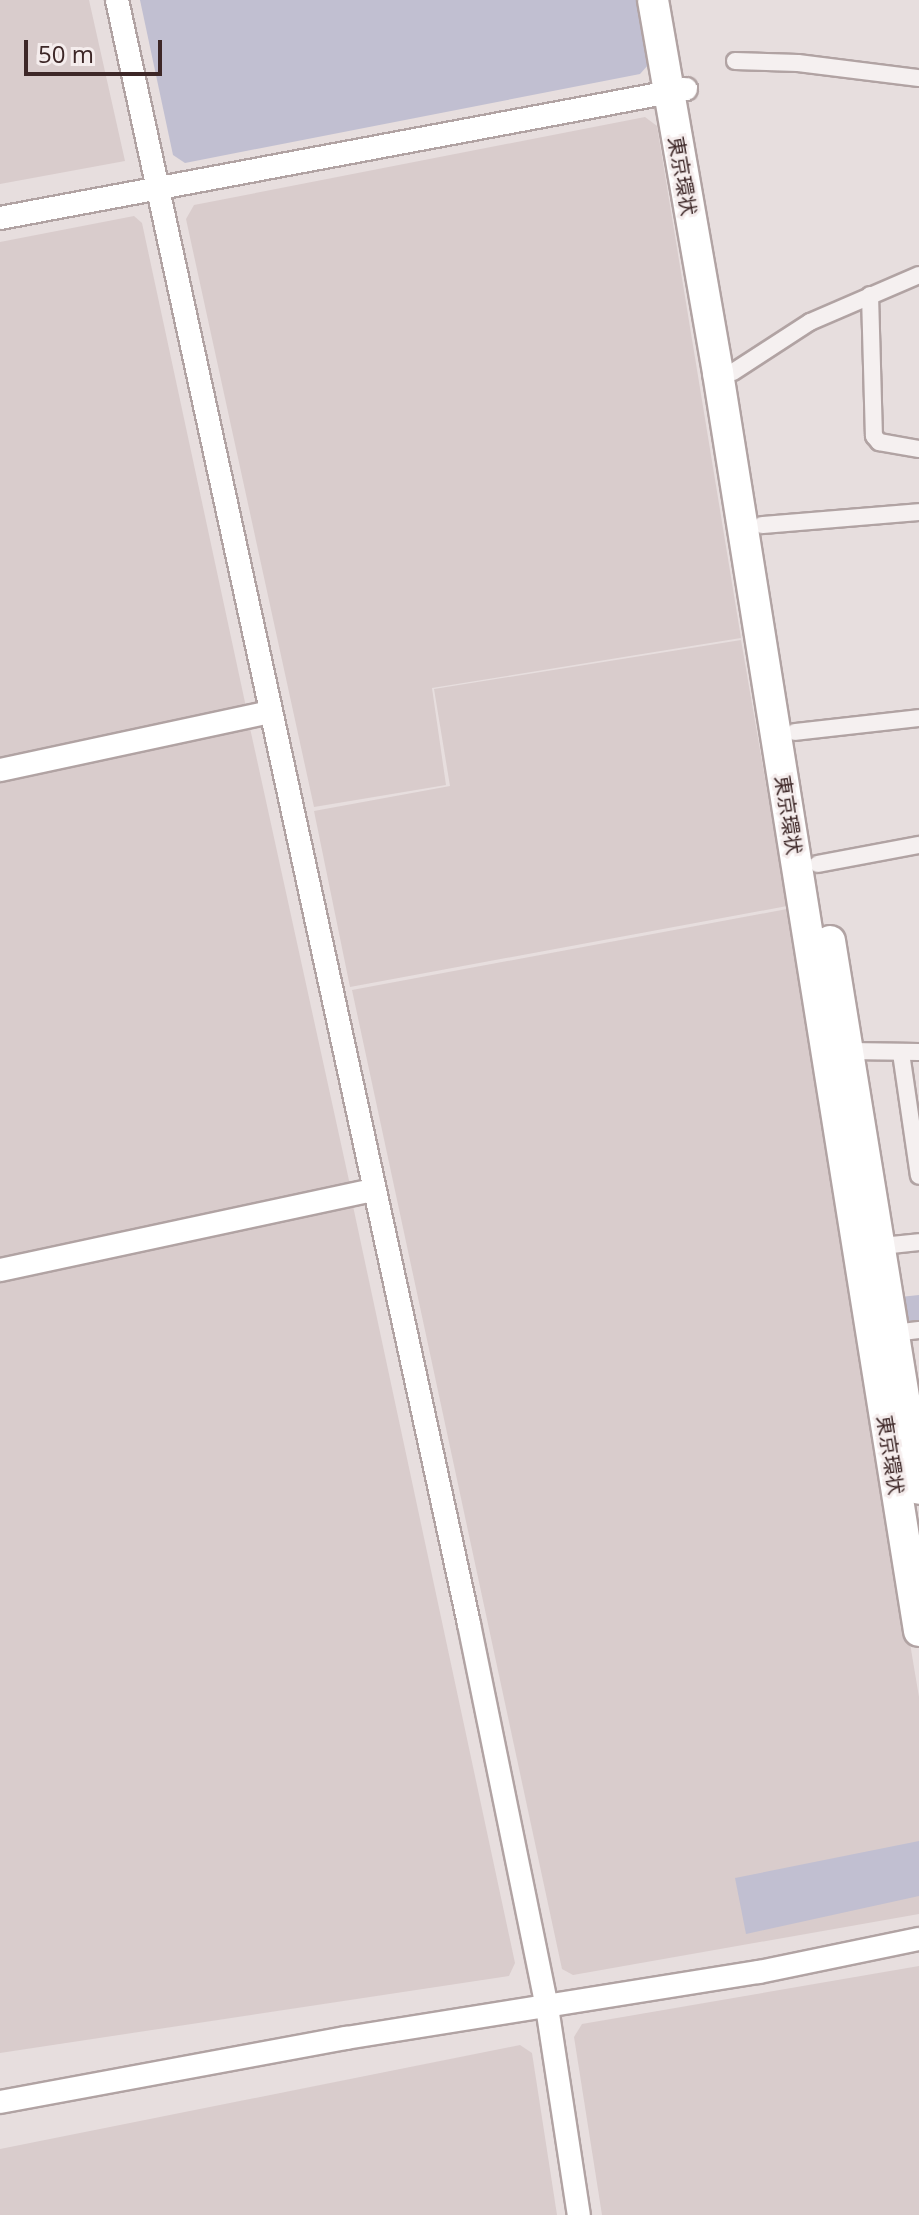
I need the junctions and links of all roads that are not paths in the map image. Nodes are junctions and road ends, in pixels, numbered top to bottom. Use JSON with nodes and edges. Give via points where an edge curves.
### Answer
{"nodes":[{"id":1,"x":117,"y":0,"type":"edge"},
{"id":2,"x":653,"y":0,"type":"edge"},
{"id":3,"x":672,"y":0,"type":"edge"},
{"id":4,"x":735,"y":61,"type":"dead end"},
{"id":5,"x":919,"y":78,"type":"edge"},
{"id":6,"x":677,"y":91,"type":"junction"},
{"id":7,"x":157,"y":190,"type":"junction"},
{"id":8,"x":0,"y":218,"type":"edge"},
{"id":9,"x":919,"y":275,"type":"edge"},
{"id":10,"x":870,"y":295,"type":"junction"},
{"id":11,"x":733,"y":372,"type":"junction"},
{"id":12,"x":919,"y":449,"type":"edge"},
{"id":13,"x":919,"y":512,"type":"edge"},
{"id":14,"x":762,"y":525,"type":"junction"},
{"id":15,"x":270,"y":712,"type":"junction"},
{"id":16,"x":919,"y":718,"type":"edge"},
{"id":17,"x":795,"y":732,"type":"junction"},
{"id":18,"x":0,"y":770,"type":"edge"},
{"id":19,"x":919,"y":845,"type":"edge"},
{"id":20,"x":818,"y":864,"type":"junction"},
{"id":21,"x":849,"y":1051,"type":"junction"},
{"id":22,"x":919,"y":1052,"type":"edge"},
{"id":23,"x":901,"y":1053,"type":"junction"},
{"id":24,"x":919,"y":1176,"type":"edge"},
{"id":25,"x":373,"y":1190,"type":"junction"},
{"id":26,"x":919,"y":1242,"type":"edge"},
{"id":27,"x":882,"y":1246,"type":"junction"},
{"id":28,"x":0,"y":1270,"type":"edge"},
{"id":29,"x":907,"y":1332,"type":"edge"},
{"id":30,"x":914,"y":1422,"type":"edge"},
{"id":31,"x":919,"y":1489,"type":"edge"},
{"id":32,"x":919,"y":1631,"type":"edge"},
{"id":33,"x":919,"y":1939,"type":"edge"},
{"id":34,"x":547,"y":2007,"type":"junction"},
{"id":35,"x":0,"y":2102,"type":"edge"},
{"id":36,"x":579,"y":2215,"type":"edge"}],
"edges":[{"from":1,"to":7,"type":"street"},
{"from":2,"to":6,"type":"highway","name":"東京環状"},
{"from":3,"to":6,"type":"highway","name":"東京環状"},
{"from":4,"to":5,"type":"street"},
{"from":6,"to":7,"type":"street"},
{"from":6,"to":11,"type":"highway","name":"東京環状"},
{"from":6,"to":32,"type":"highway","name":"東京環状"},
{"from":7,"to":8,"type":"street"},
{"from":7,"to":15,"type":"street"},
{"from":9,"to":10,"type":"street"},
{"from":10,"to":11,"type":"street","via":[[810,322]]},
{"from":10,"to":12,"type":"street","via":[[874,436],[879,442]]},
{"from":11,"to":14,"type":"highway","name":"東京環状"},
{"from":13,"to":14,"type":"street"},
{"from":14,"to":17,"type":"highway","name":"東京環状"},
{"from":15,"to":18,"type":"street"},
{"from":15,"to":25,"type":"street"},
{"from":16,"to":17,"type":"street"},
{"from":17,"to":20,"type":"highway","name":"東京環状"},
{"from":19,"to":20,"type":"street"},
{"from":20,"to":21,"type":"highway","name":"東京環状"},
{"from":21,"to":23,"type":"street"},
{"from":21,"to":27,"type":"highway","name":"東京環状"},
{"from":22,"to":23,"type":"street"},
{"from":23,"to":24,"type":"street"},
{"from":25,"to":28,"type":"street"},
{"from":25,"to":34,"type":"street"},
{"from":26,"to":27,"type":"street"},
{"from":27,"to":29,"type":"highway","name":"東京環状"},
{"from":29,"to":30,"type":"highway","name":"東京環状"},
{"from":30,"to":31,"type":"highway","name":"東京環状"},
{"from":33,"to":34,"type":"street"},
{"from":34,"to":35,"type":"street"},
{"from":34,"to":36,"type":"street"}]}
